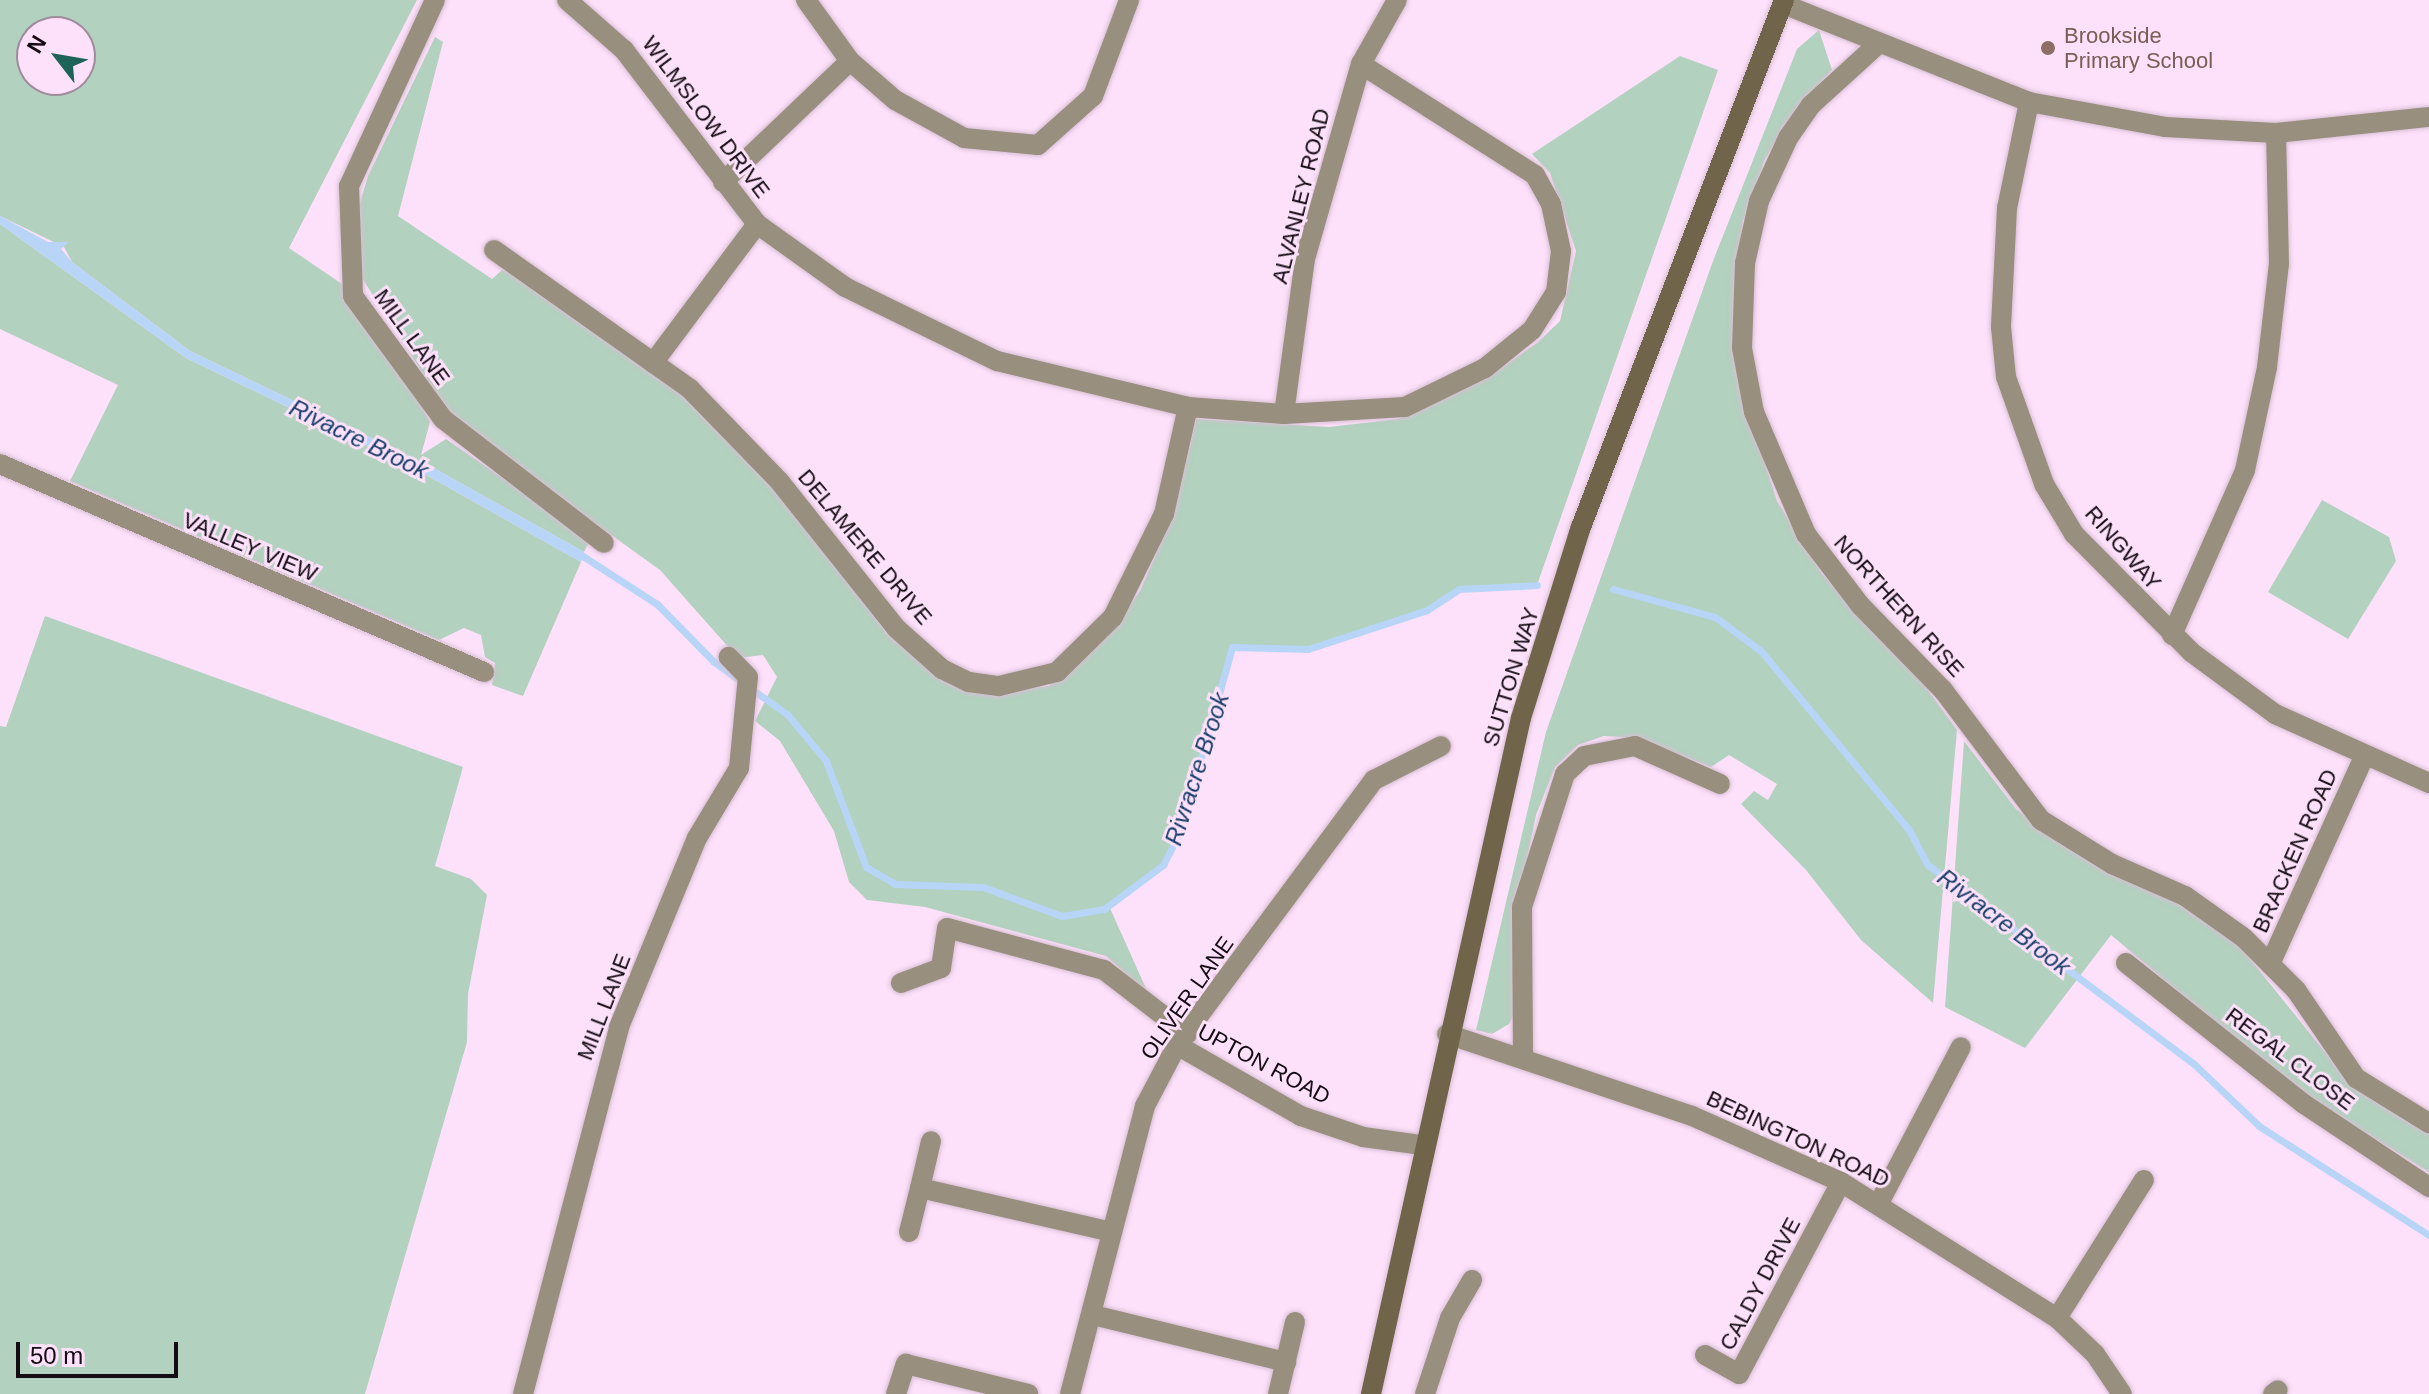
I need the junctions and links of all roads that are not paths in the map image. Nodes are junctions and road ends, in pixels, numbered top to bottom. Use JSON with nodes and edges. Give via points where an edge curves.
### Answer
{"nodes":[{"id":1,"x":435,"y":0,"type":"edge"},
{"id":2,"x":567,"y":0,"type":"edge"},
{"id":3,"x":806,"y":0,"type":"edge"},
{"id":4,"x":1129,"y":0,"type":"edge"},
{"id":5,"x":1397,"y":0,"type":"edge"},
{"id":6,"x":1784,"y":2,"type":"edge"},
{"id":7,"x":1877,"y":45,"type":"junction"},
{"id":8,"x":850,"y":61,"type":"junction"},
{"id":9,"x":1361,"y":64,"type":"junction"},
{"id":10,"x":2029,"y":102,"type":"junction"},
{"id":11,"x":2429,"y":117,"type":"edge"},
{"id":12,"x":2276,"y":133,"type":"junction"},
{"id":13,"x":723,"y":182,"type":"junction"},
{"id":14,"x":757,"y":224,"type":"junction"},
{"id":15,"x":494,"y":250,"type":"dead end"},
{"id":16,"x":653,"y":363,"type":"junction"},
{"id":17,"x":1188,"y":407,"type":"junction"},
{"id":18,"x":1284,"y":414,"type":"junction"},
{"id":19,"x":0,"y":464,"type":"edge"},
{"id":20,"x":604,"y":543,"type":"dead end"},
{"id":21,"x":2172,"y":635,"type":"junction"},
{"id":22,"x":729,"y":657,"type":"dead end"},
{"id":23,"x":484,"y":672,"type":"dead end"},
{"id":24,"x":1441,"y":746,"type":"dead end"},
{"id":25,"x":2363,"y":759,"type":"junction"},
{"id":26,"x":2429,"y":783,"type":"edge"},
{"id":27,"x":1720,"y":784,"type":"dead end"},
{"id":28,"x":2126,"y":963,"type":"dead end"},
{"id":29,"x":2270,"y":964,"type":"junction"},
{"id":30,"x":901,"y":983,"type":"dead end"},
{"id":31,"x":1447,"y":1034,"type":"junction"},
{"id":32,"x":1182,"y":1040,"type":"junction"},
{"id":33,"x":1961,"y":1047,"type":"dead end"},
{"id":34,"x":1523,"y":1055,"type":"junction"},
{"id":35,"x":2429,"y":1123,"type":"edge"},
{"id":36,"x":931,"y":1141,"type":"dead end"},
{"id":37,"x":1422,"y":1145,"type":"junction"},
{"id":38,"x":2144,"y":1180,"type":"dead end"},
{"id":39,"x":1841,"y":1182,"type":"junction"},
{"id":40,"x":2429,"y":1187,"type":"edge"},
{"id":41,"x":920,"y":1188,"type":"junction"},
{"id":42,"x":1879,"y":1203,"type":"junction"},
{"id":43,"x":909,"y":1232,"type":"dead end"},
{"id":44,"x":1112,"y":1232,"type":"junction"},
{"id":45,"x":1472,"y":1280,"type":"dead end"},
{"id":46,"x":1093,"y":1315,"type":"junction"},
{"id":47,"x":2057,"y":1318,"type":"junction"},
{"id":48,"x":1295,"y":1322,"type":"dead end"},
{"id":49,"x":1705,"y":1355,"type":"dead end"},
{"id":50,"x":1286,"y":1362,"type":"junction"},
{"id":51,"x":523,"y":1394,"type":"edge"},
{"id":52,"x":896,"y":1394,"type":"edge"},
{"id":53,"x":1028,"y":1394,"type":"edge"},
{"id":54,"x":1070,"y":1394,"type":"edge"},
{"id":55,"x":1278,"y":1394,"type":"edge"},
{"id":56,"x":1371,"y":1394,"type":"edge"},
{"id":57,"x":1425,"y":1394,"type":"edge"},
{"id":58,"x":2122,"y":1394,"type":"edge"}],
"edges":[{"from":1,"to":20,"type":"street","name":"MILL LANE","via":[[349,186],[353,296],[443,419]]},
{"from":2,"to":13,"type":"street","name":"WILMSLOW DRIVE","via":[[624,50]]},
{"from":3,"to":8,"type":"street"},
{"from":4,"to":8,"type":"street","via":[[1093,96],[1038,145],[964,138],[895,100]]},
{"from":5,"to":9,"type":"street","name":"ALVANLEY ROAD"},
{"from":6,"to":7,"type":"street"},
{"from":6,"to":31,"type":"main road","name":"SUTTON WAY","via":[[1581,527],[1521,718]]},
{"from":7,"to":10,"type":"street"},
{"from":7,"to":29,"type":"street","name":"NORTHERN RISE","via":[[1811,105],[1771,167],[1751,226],[1742,348],[1767,453],[1822,560],[1943,690],[2041,820],[2112,864],[2185,896]]},
{"from":8,"to":13,"type":"street"},
{"from":9,"to":18,"type":"street","name":"ALVANLEY ROAD","via":[[1305,259]]},
{"from":9,"to":18,"type":"street","name":"WILMSLOW DRIVE","via":[[1535,175],[1551,204],[1561,251],[1556,292],[1532,330],[1485,368],[1405,407]]},
{"from":10,"to":12,"type":"street","via":[[2165,127]]},
{"from":10,"to":21,"type":"street","name":"RINGWAY","via":[[2007,208],[2006,377],[2027,446],[2074,534]]},
{"from":11,"to":12,"type":"street"},
{"from":12,"to":21,"type":"street","via":[[2279,264],[2267,367],[2245,470]]},
{"from":13,"to":14,"type":"street","name":"WILMSLOW DRIVE"},
{"from":14,"to":16,"type":"street"},
{"from":14,"to":17,"type":"street","name":"WILMSLOW DRIVE","via":[[845,287],[931,334],[1091,388]]},
{"from":15,"to":16,"type":"street","name":"DELAMERE DRIVE"},
{"from":16,"to":17,"type":"street","name":"DELAMERE DRIVE","via":[[690,389],[761,461],[896,628],[942,669],[999,686],[1057,672],[1113,617],[1164,514]]},
{"from":17,"to":18,"type":"street","name":"WILMSLOW DRIVE"},
{"from":19,"to":23,"type":"street","name":"VALLEY VIEW"},
{"from":21,"to":25,"type":"street","name":"RINGWAY","via":[[2275,714]]},
{"from":22,"to":51,"type":"street","name":"MILL LANE","via":[[748,677],[739,768],[697,838],[619,1027]]},
{"from":24,"to":32,"type":"street","name":"OLIVER LANE","via":[[1374,780]]},
{"from":25,"to":26,"type":"street","name":"RINGWAY"},
{"from":25,"to":29,"type":"street","name":"BRACKEN ROAD"},
{"from":27,"to":34,"type":"street","via":[[1635,746],[1584,756],[1565,774],[1522,907]]},
{"from":28,"to":40,"type":"street","name":"REGAL CLOSE","via":[[2304,1104]]},
{"from":29,"to":35,"type":"street","name":"NORTHERN RISE","via":[[2356,1078]]},
{"from":30,"to":32,"type":"street","name":"UPTON ROAD","via":[[941,968],[947,928],[1104,970]]},
{"from":31,"to":34,"type":"street","name":"BEBINGTON ROAD"},
{"from":31,"to":37,"type":"main road","name":"SUTTON WAY"},
{"from":32,"to":37,"type":"street","name":"UPTON ROAD","via":[[1301,1116],[1363,1137]]},
{"from":32,"to":44,"type":"street","name":"OLIVER LANE","via":[[1145,1106]]},
{"from":33,"to":42,"type":"street"},
{"from":34,"to":39,"type":"street","name":"BEBINGTON ROAD","via":[[1692,1116]]},
{"from":36,"to":41,"type":"street"},
{"from":37,"to":56,"type":"main road","name":"SUTTON WAY"},
{"from":38,"to":47,"type":"street"},
{"from":39,"to":42,"type":"street","name":"BEBINGTON ROAD"},
{"from":39,"to":49,"type":"street","name":"CALDY DRIVE","via":[[1739,1374]]},
{"from":41,"to":43,"type":"street"},
{"from":41,"to":44,"type":"street"},
{"from":42,"to":47,"type":"street","name":"BEBINGTON ROAD"},
{"from":44,"to":46,"type":"street","name":"OLIVER LANE"},
{"from":45,"to":57,"type":"street","via":[[1450,1318]]},
{"from":46,"to":50,"type":"street"},
{"from":46,"to":54,"type":"street","name":"OLIVER LANE"},
{"from":47,"to":58,"type":"street","name":"BEBINGTON ROAD","via":[[2095,1354]]},
{"from":48,"to":50,"type":"street"},
{"from":50,"to":55,"type":"street"},
{"from":52,"to":53,"type":"street","via":[[906,1364]]}]}
